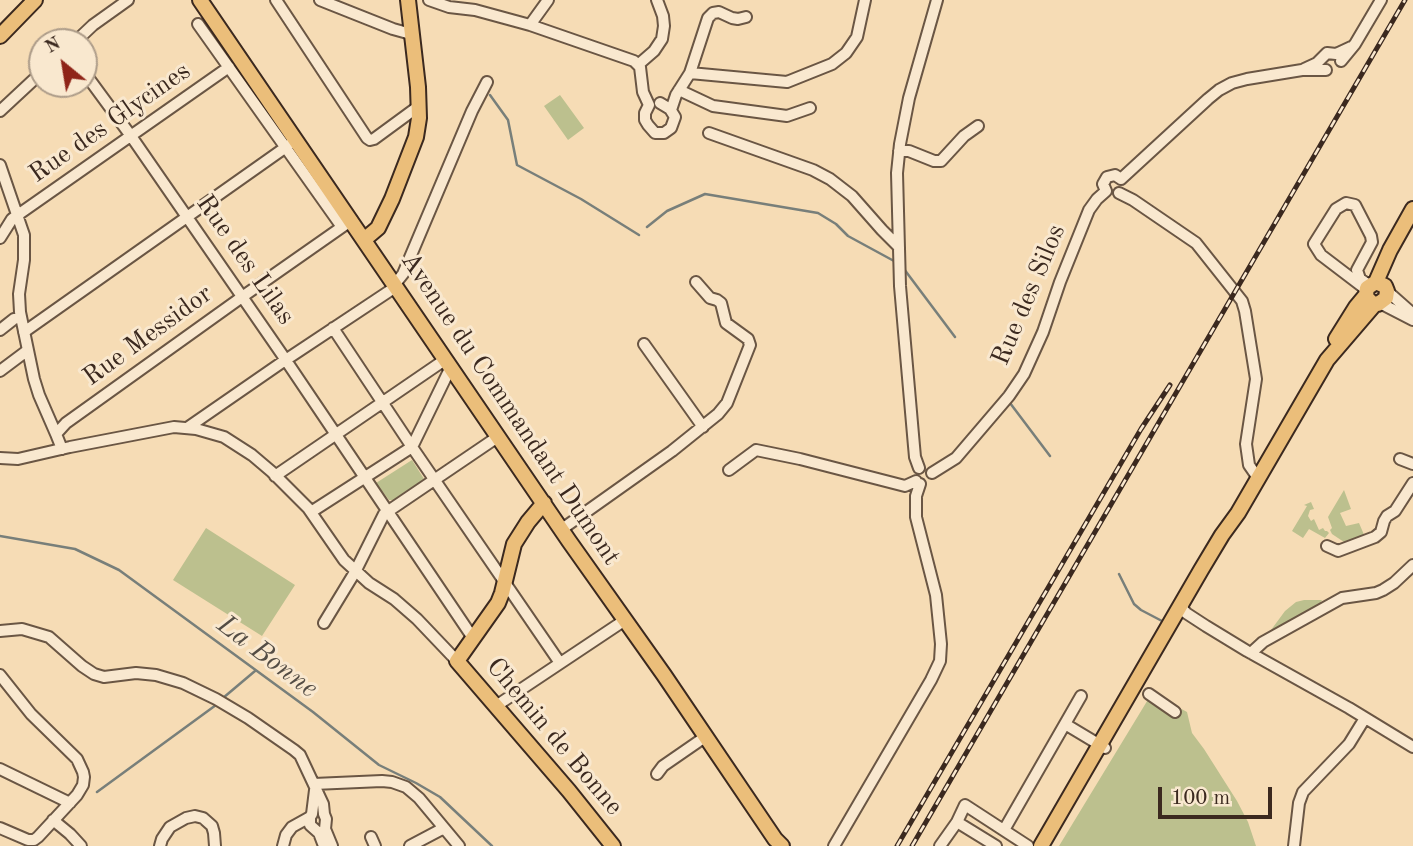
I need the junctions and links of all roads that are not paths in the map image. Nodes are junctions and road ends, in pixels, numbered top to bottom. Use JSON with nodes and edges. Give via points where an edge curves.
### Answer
{"nodes":[{"id":1,"x":35,"y":0,"type":"edge"},
{"id":2,"x":128,"y":0,"type":"edge"},
{"id":3,"x":200,"y":0,"type":"edge"},
{"id":4,"x":276,"y":0,"type":"edge"},
{"id":5,"x":320,"y":0,"type":"edge"},
{"id":6,"x":408,"y":0,"type":"edge"},
{"id":7,"x":429,"y":0,"type":"edge"},
{"id":8,"x":548,"y":0,"type":"edge"},
{"id":9,"x":657,"y":0,"type":"edge"},
{"id":10,"x":865,"y":0,"type":"edge"},
{"id":11,"x":937,"y":0,"type":"edge"},
{"id":12,"x":1381,"y":0,"type":"edge"},
{"id":13,"x":472,"y":4,"type":"edge"},
{"id":14,"x":746,"y":17,"type":"dead end"},
{"id":15,"x":198,"y":24,"type":"dead end"},
{"id":16,"x":530,"y":25,"type":"junction"},
{"id":17,"x":90,"y":28,"type":"edge"},
{"id":18,"x":411,"y":34,"type":"junction"},
{"id":19,"x":0,"y":36,"type":"edge"},
{"id":20,"x":1338,"y":57,"type":"junction"},
{"id":21,"x":639,"y":64,"type":"junction"},
{"id":22,"x":1324,"y":64,"type":"junction"},
{"id":23,"x":229,"y":67,"type":"junction"},
{"id":24,"x":690,"y":73,"type":"junction"},
{"id":25,"x":487,"y":82,"type":"dead end"},
{"id":26,"x":28,"y":85,"type":"edge"},
{"id":27,"x":98,"y":91,"type":"edge"},
{"id":28,"x":677,"y":92,"type":"junction"},
{"id":29,"x":655,"y":104,"type":"junction"},
{"id":30,"x":419,"y":106,"type":"junction"},
{"id":31,"x":810,"y":108,"type":"dead end"},
{"id":32,"x":671,"y":110,"type":"junction"},
{"id":33,"x":0,"y":111,"type":"edge"},
{"id":34,"x":978,"y":127,"type":"dead end"},
{"id":35,"x":709,"y":132,"type":"dead end"},
{"id":36,"x":131,"y":136,"type":"junction"},
{"id":37,"x":291,"y":144,"type":"junction"},
{"id":38,"x":899,"y":151,"type":"junction"},
{"id":39,"x":0,"y":165,"type":"edge"},
{"id":40,"x":1121,"y":179,"type":"junction"},
{"id":41,"x":1106,"y":191,"type":"junction"},
{"id":42,"x":1119,"y":193,"type":"junction"},
{"id":43,"x":1413,"y":209,"type":"edge"},
{"id":44,"x":17,"y":216,"type":"junction"},
{"id":45,"x":187,"y":216,"type":"junction"},
{"id":46,"x":1413,"y":216,"type":"edge"},
{"id":47,"x":347,"y":224,"type":"junction"},
{"id":48,"x":368,"y":237,"type":"junction"},
{"id":49,"x":0,"y":238,"type":"edge"},
{"id":50,"x":898,"y":246,"type":"junction"},
{"id":51,"x":696,"y":282,"type":"dead end"},
{"id":52,"x":395,"y":284,"type":"junction"},
{"id":53,"x":1376,"y":292,"type":"junction"},
{"id":54,"x":242,"y":297,"type":"junction"},
{"id":55,"x":1413,"y":314,"type":"edge"},
{"id":56,"x":21,"y":317,"type":"junction"},
{"id":57,"x":1413,"y":320,"type":"edge"},
{"id":58,"x":333,"y":328,"type":"junction"},
{"id":59,"x":0,"y":330,"type":"edge"},
{"id":60,"x":24,"y":332,"type":"junction"},
{"id":61,"x":645,"y":344,"type":"dead end"},
{"id":62,"x":28,"y":350,"type":"junction"},
{"id":63,"x":285,"y":360,"type":"junction"},
{"id":64,"x":449,"y":364,"type":"junction"},
{"id":65,"x":0,"y":371,"type":"edge"},
{"id":66,"x":382,"y":403,"type":"junction"},
{"id":67,"x":703,"y":427,"type":"junction"},
{"id":68,"x":187,"y":428,"type":"junction"},
{"id":69,"x":56,"y":434,"type":"junction"},
{"id":70,"x":336,"y":434,"type":"junction"},
{"id":71,"x":499,"y":436,"type":"junction"},
{"id":72,"x":412,"y":447,"type":"junction"},
{"id":73,"x":62,"y":449,"type":"junction"},
{"id":74,"x":0,"y":458,"type":"edge"},
{"id":75,"x":1400,"y":459,"type":"dead end"},
{"id":76,"x":1413,"y":464,"type":"edge"},
{"id":77,"x":919,"y":468,"type":"junction"},
{"id":78,"x":729,"y":470,"type":"dead end"},
{"id":79,"x":932,"y":473,"type":"junction"},
{"id":80,"x":275,"y":476,"type":"junction"},
{"id":81,"x":365,"y":477,"type":"junction"},
{"id":82,"x":1258,"y":478,"type":"junction"},
{"id":83,"x":434,"y":479,"type":"junction"},
{"id":84,"x":918,"y":483,"type":"junction"},
{"id":85,"x":1413,"y":483,"type":"edge"},
{"id":86,"x":544,"y":503,"type":"junction"},
{"id":87,"x":388,"y":510,"type":"junction"},
{"id":88,"x":311,"y":512,"type":"junction"},
{"id":89,"x":562,"y":529,"type":"junction"},
{"id":90,"x":1327,"y":546,"type":"dead end"},
{"id":91,"x":1413,"y":565,"type":"edge"},
{"id":92,"x":355,"y":572,"type":"junction"},
{"id":93,"x":505,"y":584,"type":"junction"},
{"id":94,"x":1184,"y":608,"type":"junction"},
{"id":95,"x":625,"y":620,"type":"junction"},
{"id":96,"x":324,"y":623,"type":"dead end"},
{"id":97,"x":0,"y":631,"type":"edge"},
{"id":98,"x":473,"y":638,"type":"junction"},
{"id":99,"x":1248,"y":651,"type":"junction"},
{"id":100,"x":457,"y":660,"type":"junction"},
{"id":101,"x":560,"y":663,"type":"junction"},
{"id":102,"x":0,"y":675,"type":"edge"},
{"id":103,"x":1149,"y":694,"type":"dead end"},
{"id":104,"x":1081,"y":696,"type":"dead end"},
{"id":105,"x":496,"y":706,"type":"junction"},
{"id":106,"x":1175,"y":712,"type":"dead end"},
{"id":107,"x":1365,"y":718,"type":"junction"},
{"id":108,"x":1065,"y":724,"type":"junction"},
{"id":109,"x":705,"y":737,"type":"junction"},
{"id":110,"x":1102,"y":747,"type":"junction"},
{"id":111,"x":1413,"y":747,"type":"edge"},
{"id":112,"x":0,"y":769,"type":"edge"},
{"id":113,"x":657,"y":774,"type":"dead end"},
{"id":114,"x":315,"y":787,"type":"junction"},
{"id":115,"x":70,"y":803,"type":"junction"},
{"id":116,"x":53,"y":820,"type":"junction"},
{"id":117,"x":314,"y":821,"type":"junction"},
{"id":118,"x":957,"y":822,"type":"junction"},
{"id":119,"x":0,"y":828,"type":"edge"},
{"id":120,"x":444,"y":828,"type":"junction"},
{"id":121,"x":1004,"y":830,"type":"junction"},
{"id":122,"x":840,"y":834,"type":"junction"},
{"id":123,"x":80,"y":846,"type":"edge"},
{"id":124,"x":160,"y":846,"type":"edge"},
{"id":125,"x":215,"y":846,"type":"edge"},
{"id":126,"x":283,"y":846,"type":"edge"},
{"id":127,"x":324,"y":846,"type":"edge"},
{"id":128,"x":332,"y":846,"type":"edge"},
{"id":129,"x":410,"y":846,"type":"edge"},
{"id":130,"x":459,"y":846,"type":"edge"},
{"id":131,"x":613,"y":846,"type":"edge"},
{"id":132,"x":782,"y":846,"type":"edge"},
{"id":133,"x":828,"y":846,"type":"edge"},
{"id":134,"x":834,"y":846,"type":"edge"},
{"id":135,"x":940,"y":846,"type":"edge"},
{"id":136,"x":996,"y":846,"type":"edge"},
{"id":137,"x":1028,"y":846,"type":"edge"},
{"id":138,"x":1041,"y":846,"type":"edge"},
{"id":139,"x":1049,"y":846,"type":"edge"},
{"id":140,"x":1294,"y":846,"type":"edge"}],
"edges":[{"from":1,"to":19,"type":"main road"},
{"from":2,"to":17,"type":"street"},
{"from":3,"to":37,"type":"main road","name":"Avenue du Commandant Dumont"},
{"from":4,"to":30,"type":"street","via":[[368,139]]},
{"from":5,"to":18,"type":"street"},
{"from":6,"to":18,"type":"main road"},
{"from":7,"to":13,"type":"street","via":[[449,7]]},
{"from":8,"to":16,"type":"street"},
{"from":9,"to":21,"type":"street","via":[[663,16],[662,39]]},
{"from":10,"to":24,"type":"street","via":[[857,37],[846,53],[812,73],[787,82]]},
{"from":11,"to":38,"type":"street"},
{"from":12,"to":20,"type":"street","via":[[1355,44]]},
{"from":13,"to":16,"type":"street"},
{"from":14,"to":24,"type":"street","via":[[713,13]]},
{"from":15,"to":23,"type":"street"},
{"from":16,"to":21,"type":"street"},
{"from":18,"to":30,"type":"main road"},
{"from":20,"to":22,"type":"street","via":[[1327,53]]},
{"from":20,"to":22,"type":"street","via":[[1335,70]]},
{"from":21,"to":29,"type":"street","via":[[643,92]]},
{"from":22,"to":40,"type":"street","via":[[1247,79],[1219,90]]},
{"from":23,"to":36,"type":"street","name":"Rue des Glycines"},
{"from":23,"to":37,"type":"street"},
{"from":24,"to":28,"type":"street"},
{"from":25,"to":52,"type":"street"},
{"from":26,"to":33,"type":"street"},
{"from":27,"to":36,"type":"street","name":"Rue des Lilas"},
{"from":28,"to":29,"type":"street"},
{"from":28,"to":31,"type":"street","via":[[713,106],[787,116]]},
{"from":28,"to":32,"type":"street"},
{"from":29,"to":32,"type":"street"},
{"from":29,"to":32,"type":"street","via":[[645,113],[655,133],[664,134],[671,128],[675,117]]},
{"from":30,"to":48,"type":"main road","via":[[410,155],[392,199]]},
{"from":34,"to":38,"type":"street","via":[[941,161]]},
{"from":35,"to":50,"type":"street","via":[[830,178]]},
{"from":36,"to":44,"type":"street","name":"Rue des Glycines"},
{"from":36,"to":45,"type":"street","name":"Rue des Lilas"},
{"from":37,"to":45,"type":"street"},
{"from":37,"to":47,"type":"main road","name":"Avenue du Commandant Dumont"},
{"from":38,"to":50,"type":"street"},
{"from":39,"to":44,"type":"street"},
{"from":40,"to":41,"type":"street","via":[[1107,177]]},
{"from":40,"to":42,"type":"street"},
{"from":41,"to":42,"type":"street"},
{"from":41,"to":79,"type":"street","name":"Rue des Silos","via":[[1089,210],[1024,374],[956,458]]},
{"from":42,"to":82,"type":"street","via":[[1196,243],[1242,300],[1256,379],[1246,444],[1249,465]]},
{"from":43,"to":53,"type":"main road","via":[[1390,250]]},
{"from":44,"to":49,"type":"street","name":"Rue des Glycines"},
{"from":44,"to":56,"type":"street","via":[[24,235]]},
{"from":45,"to":54,"type":"street","name":"Rue des Lilas"},
{"from":45,"to":60,"type":"street"},
{"from":46,"to":53,"type":"main road"},
{"from":47,"to":48,"type":"main road","name":"Avenue du Commandant Dumont"},
{"from":47,"to":54,"type":"street","name":"Rue Messidor"},
{"from":48,"to":52,"type":"main road","name":"Avenue du Commandant Dumont","via":[[395,268]]},
{"from":50,"to":77,"type":"street"},
{"from":51,"to":67,"type":"street","via":[[719,301],[726,323],[750,345],[727,403]]},
{"from":52,"to":58,"type":"street"},
{"from":52,"to":64,"type":"main road","name":"Avenue du Commandant Dumont"},
{"from":53,"to":53,"type":"street","via":[[1360,279],[1357,270],[1371,236],[1355,205],[1346,202],[1336,209],[1314,244],[1321,255]]},
{"from":53,"to":55,"type":"street"},
{"from":53,"to":57,"type":"street"},
{"from":53,"to":82,"type":"main road","via":[[1347,320]]},
{"from":54,"to":63,"type":"street","name":"Rue des Lilas"},
{"from":54,"to":69,"type":"street","name":"Rue Messidor"},
{"from":56,"to":59,"type":"street"},
{"from":56,"to":60,"type":"street"},
{"from":58,"to":63,"type":"street"},
{"from":58,"to":66,"type":"street"},
{"from":60,"to":62,"type":"street"},
{"from":61,"to":67,"type":"street"},
{"from":62,"to":65,"type":"street"},
{"from":62,"to":69,"type":"street","via":[[38,395]]},
{"from":63,"to":68,"type":"street"},
{"from":63,"to":70,"type":"street","name":"Rue des Lilas"},
{"from":64,"to":66,"type":"street"},
{"from":64,"to":71,"type":"main road","name":"Avenue du Commandant Dumont"},
{"from":64,"to":72,"type":"street","via":[[449,373]]},
{"from":66,"to":70,"type":"street"},
{"from":66,"to":72,"type":"street"},
{"from":67,"to":89,"type":"street"},
{"from":68,"to":73,"type":"street"},
{"from":68,"to":80,"type":"street","via":[[238,444]]},
{"from":69,"to":73,"type":"street"},
{"from":70,"to":80,"type":"street"},
{"from":70,"to":81,"type":"street","name":"Rue des Lilas"},
{"from":71,"to":83,"type":"street"},
{"from":71,"to":86,"type":"main road","name":"Avenue du Commandant Dumont"},
{"from":72,"to":81,"type":"street"},
{"from":72,"to":83,"type":"street"},
{"from":73,"to":74,"type":"street","via":[[18,459]]},
{"from":75,"to":76,"type":"street"},
{"from":77,"to":79,"type":"street","via":[[927,467]]},
{"from":77,"to":84,"type":"street","via":[[914,475]]},
{"from":78,"to":84,"type":"street","via":[[756,450],[905,486]]},
{"from":79,"to":84,"type":"street","via":[[926,485]]},
{"from":80,"to":88,"type":"street"},
{"from":81,"to":87,"type":"street","name":"Rue des Lilas"},
{"from":81,"to":88,"type":"street"},
{"from":82,"to":94,"type":"main road","via":[[1222,534]]},
{"from":83,"to":87,"type":"street"},
{"from":83,"to":93,"type":"street"},
{"from":84,"to":122,"type":"street","via":[[916,511],[936,595],[940,661]]},
{"from":85,"to":90,"type":"street","via":[[1375,537],[1338,551]]},
{"from":86,"to":89,"type":"main road","name":"Avenue du Commandant Dumont"},
{"from":86,"to":93,"type":"main road","via":[[514,544]]},
{"from":87,"to":92,"type":"street"},
{"from":87,"to":98,"type":"street","name":"Rue des Lilas"},
{"from":88,"to":92,"type":"street"},
{"from":89,"to":95,"type":"main road","name":"Avenue du Commandant Dumont"},
{"from":91,"to":99,"type":"street","via":[[1383,590],[1342,598]]},
{"from":92,"to":96,"type":"street"},
{"from":92,"to":100,"type":"street","via":[[400,604]]},
{"from":93,"to":98,"type":"main road","via":[[498,603]]},
{"from":93,"to":101,"type":"street"},
{"from":94,"to":99,"type":"street"},
{"from":94,"to":110,"type":"main road"},
{"from":95,"to":101,"type":"street"},
{"from":95,"to":109,"type":"main road","name":"Avenue du Commandant Dumont"},
{"from":97,"to":114,"type":"street","via":[[22,629],[49,637],[82,666],[104,677],[136,673],[201,691],[294,750]]},
{"from":98,"to":100,"type":"main road"},
{"from":99,"to":107,"type":"street"},
{"from":100,"to":105,"type":"main road","name":"Chemin de Bonne"},
{"from":101,"to":105,"type":"street"},
{"from":102,"to":115,"type":"street","via":[[81,766],[83,785]]},
{"from":103,"to":106,"type":"street"},
{"from":104,"to":108,"type":"street"},
{"from":105,"to":131,"type":"main road","name":"Chemin de Bonne"},
{"from":107,"to":111,"type":"street"},
{"from":107,"to":140,"type":"street","via":[[1349,744],[1303,792]]},
{"from":108,"to":110,"type":"street"},
{"from":108,"to":121,"type":"street"},
{"from":109,"to":113,"type":"street"},
{"from":109,"to":132,"type":"main road","name":"Avenue du Commandant Dumont"},
{"from":110,"to":138,"type":"main road"},
{"from":110,"to":139,"type":"main road"},
{"from":112,"to":115,"type":"street"},
{"from":114,"to":117,"type":"street"},
{"from":114,"to":120,"type":"street","via":[[396,783],[412,791]]},
{"from":115,"to":116,"type":"street"},
{"from":116,"to":119,"type":"street","via":[[33,840]]},
{"from":116,"to":123,"type":"street"},
{"from":117,"to":126,"type":"street","via":[[288,831]]},
{"from":117,"to":127,"type":"street"},
{"from":117,"to":128,"type":"street"},
{"from":118,"to":121,"type":"street","via":[[965,805]]},
{"from":118,"to":135,"type":"street"},
{"from":118,"to":136,"type":"street"},
{"from":120,"to":129,"type":"street"},
{"from":120,"to":130,"type":"street"},
{"from":121,"to":137,"type":"street"},
{"from":122,"to":133,"type":"street"},
{"from":122,"to":134,"type":"street"},
{"from":124,"to":125,"type":"street","via":[[170,827],[195,816],[212,826]]}]}
